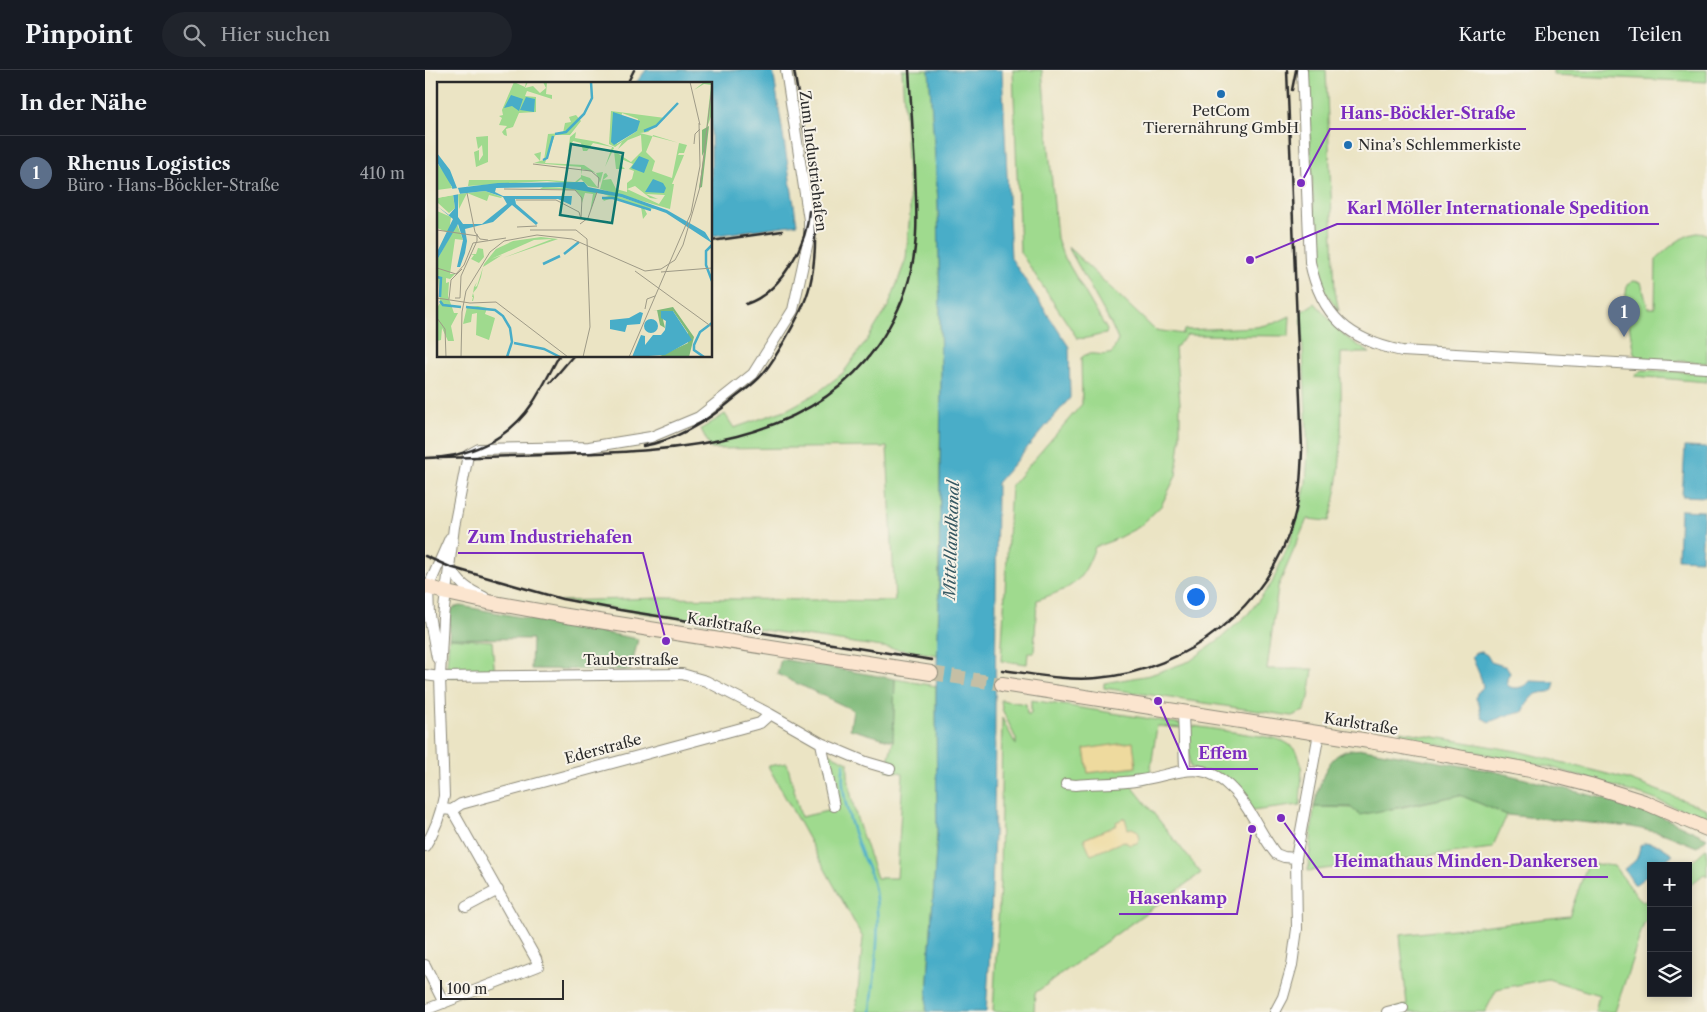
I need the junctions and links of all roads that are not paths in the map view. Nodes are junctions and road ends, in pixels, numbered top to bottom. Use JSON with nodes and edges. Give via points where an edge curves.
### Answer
{"nodes":[{"id":1,"x":786,"y":70,"type":"edge"},
{"id":2,"x":1302,"y":70,"type":"edge"},
{"id":3,"x":1707,"y":368,"type":"edge"},
{"id":4,"x":454,"y":527,"type":"junction"},
{"id":5,"x":450,"y":567,"type":"junction"},
{"id":6,"x":427,"y":587,"type":"edge"},
{"id":7,"x":447,"y":593,"type":"junction"},
{"id":8,"x":506,"y":605,"type":"junction"},
{"id":9,"x":931,"y":673,"type":"tunnel mouth"},
{"id":10,"x":425,"y":675,"type":"edge"},
{"id":11,"x":440,"y":676,"type":"junction"},
{"id":12,"x":1002,"y":684,"type":"tunnel mouth"},
{"id":13,"x":1183,"y":712,"type":"junction"},
{"id":14,"x":770,"y":714,"type":"junction"},
{"id":15,"x":1319,"y":733,"type":"junction"},
{"id":16,"x":821,"y":744,"type":"junction"},
{"id":17,"x":890,"y":769,"type":"dead end"},
{"id":18,"x":1185,"y":770,"type":"junction"},
{"id":19,"x":1066,"y":784,"type":"dead end"},
{"id":20,"x":834,"y":806,"type":"dead end"},
{"id":21,"x":447,"y":810,"type":"junction"},
{"id":22,"x":1707,"y":829,"type":"edge"},
{"id":23,"x":425,"y":846,"type":"edge"},
{"id":24,"x":1297,"y":858,"type":"junction"},
{"id":25,"x":498,"y":890,"type":"junction"},
{"id":26,"x":466,"y":907,"type":"dead end"},
{"id":27,"x":425,"y":965,"type":"edge"},
{"id":28,"x":444,"y":1003,"type":"junction"},
{"id":29,"x":1403,"y":1008,"type":"dead end"},
{"id":30,"x":425,"y":1010,"type":"edge"},
{"id":31,"x":1275,"y":1012,"type":"edge"},
{"id":32,"x":1387,"y":1012,"type":"edge"}],
"edges":[{"from":1,"to":4,"type":"street","name":"Zum Industriehafen","via":[[809,237],[793,310],[753,374],[699,417],[651,437],[589,447],[479,449],[468,455]]},
{"from":2,"to":3,"type":"street","via":[[1310,262],[1324,302],[1352,333],[1374,344],[1402,351]]},
{"from":4,"to":5,"type":"street","name":"Zum Industriehafen"},
{"from":4,"to":6,"type":"street","name":"Zum Industriehafen"},
{"from":5,"to":7,"type":"street","name":"Zum Industriehafen"},
{"from":5,"to":8,"type":"street","via":[[459,582],[475,593]]},
{"from":6,"to":7,"type":"street","name":"Karlstraße"},
{"from":6,"to":11,"type":"street"},
{"from":7,"to":8,"type":"street","name":"Karlstraße"},
{"from":7,"to":11,"type":"street","name":"Zum Industriehafen"},
{"from":8,"to":9,"type":"street","name":"Karlstraße"},
{"from":10,"to":11,"type":"street","name":"Tauberstraße"},
{"from":11,"to":14,"type":"street","name":"Tauberstraße","via":[[682,674],[705,681]]},
{"from":11,"to":21,"type":"street"},
{"from":12,"to":13,"type":"street","name":"Karlstraße"},
{"from":13,"to":15,"type":"street","name":"Karlstraße"},
{"from":13,"to":18,"type":"street"},
{"from":14,"to":16,"type":"street","name":"Tauberstraße"},
{"from":14,"to":21,"type":"street","name":"Ederstraße","via":[[760,723]]},
{"from":15,"to":22,"type":"street","name":"Karlstraße","via":[[1536,770],[1644,802]]},
{"from":15,"to":24,"type":"street"},
{"from":16,"to":17,"type":"street","name":"Tauberstraße"},
{"from":16,"to":20,"type":"street"},
{"from":18,"to":19,"type":"street","via":[[1140,780]]},
{"from":18,"to":24,"type":"street","via":[[1210,773],[1222,780],[1243,802],[1276,854]]},
{"from":21,"to":23,"type":"street"},
{"from":21,"to":25,"type":"street"},
{"from":24,"to":31,"type":"street","via":[[1297,929],[1292,965]]},
{"from":25,"to":26,"type":"street"},
{"from":25,"to":28,"type":"street","via":[[538,966]]},
{"from":27,"to":28,"type":"street"},
{"from":28,"to":30,"type":"street"},
{"from":29,"to":32,"type":"street"}]}
